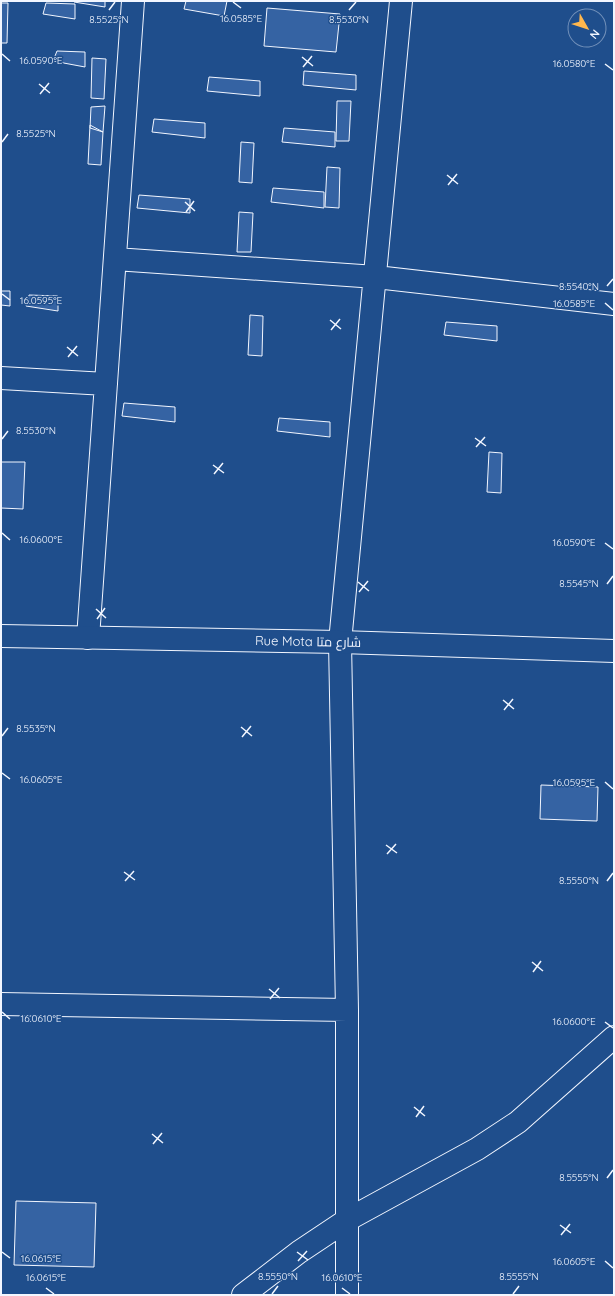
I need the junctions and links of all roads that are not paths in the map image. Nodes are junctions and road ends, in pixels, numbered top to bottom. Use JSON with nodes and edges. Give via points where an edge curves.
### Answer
{"nodes":[{"id":1,"x":133,"y":1,"type":"edge"},
{"id":2,"x":401,"y":1,"type":"edge"},
{"id":3,"x":115,"y":259,"type":"junction"},
{"id":4,"x":376,"y":277,"type":"junction"},
{"id":5,"x":614,"y":304,"type":"edge"},
{"id":6,"x":1,"y":378,"type":"edge"},
{"id":7,"x":106,"y":384,"type":"junction"},
{"id":8,"x":1,"y":636,"type":"edge"},
{"id":9,"x":88,"y":638,"type":"junction"},
{"id":10,"x":340,"y":642,"type":"junction"},
{"id":11,"x":614,"y":651,"type":"edge"},
{"id":12,"x":1,"y":1004,"type":"edge"},
{"id":13,"x":347,"y":1010,"type":"junction"},
{"id":14,"x":614,"y":1037,"type":"edge"},
{"id":15,"x":347,"y":1220,"type":"junction"},
{"id":16,"x":243,"y":1295,"type":"edge"},
{"id":17,"x":347,"y":1295,"type":"edge"}],
"edges":[{"from":1,"to":3,"type":"main road"},
{"from":2,"to":4,"type":"main road"},
{"from":3,"to":4,"type":"main road"},
{"from":3,"to":7,"type":"main road"},
{"from":4,"to":5,"type":"main road"},
{"from":4,"to":10,"type":"main road"},
{"from":6,"to":7,"type":"main road"},
{"from":7,"to":9,"type":"main road"},
{"from":8,"to":9,"type":"main road","name":"Rue Mota شارع متا"},
{"from":9,"to":10,"type":"main road","name":"Rue Mota شارع متا"},
{"from":10,"to":11,"type":"main road","name":"Rue Mota شارع متا"},
{"from":10,"to":13,"type":"main road"},
{"from":12,"to":13,"type":"main road"},
{"from":13,"to":15,"type":"main road"},
{"from":14,"to":15,"type":"main road","via":[[518,1122],[477,1149]]},
{"from":15,"to":16,"type":"main road","via":[[299,1252]]},
{"from":15,"to":17,"type":"main road"}]}
